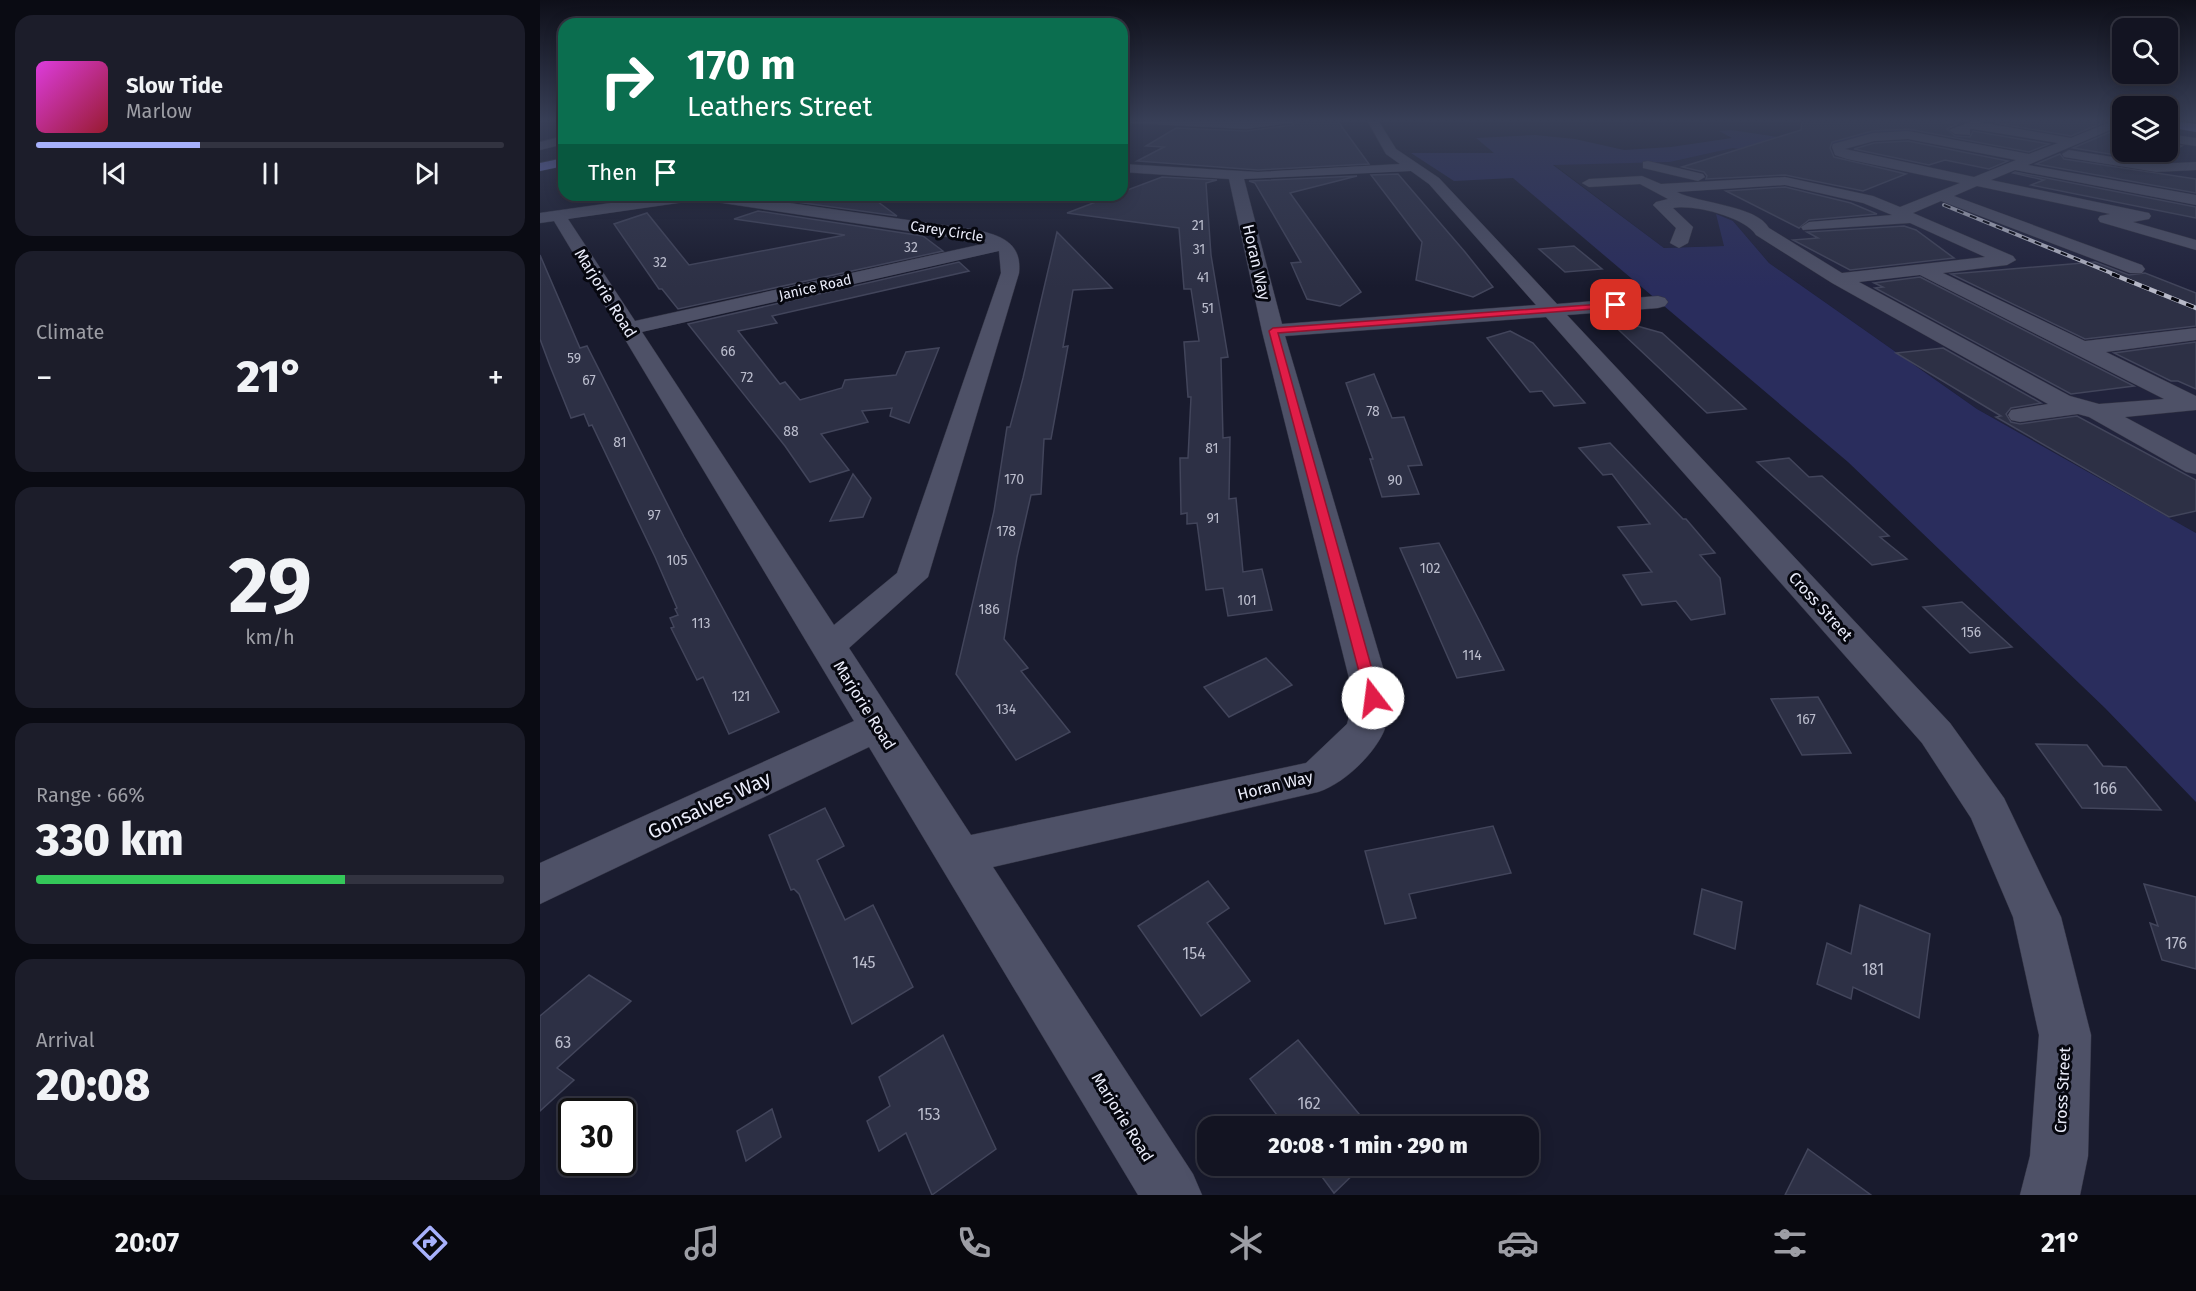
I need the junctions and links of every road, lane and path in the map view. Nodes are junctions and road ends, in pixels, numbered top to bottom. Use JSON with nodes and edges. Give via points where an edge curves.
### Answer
{"nodes":[{"id":1,"x":1233,"y":176,"type":"edge"},
{"id":2,"x":1236,"y":176,"type":"junction"},
{"id":3,"x":1284,"y":176,"type":"edge"},
{"id":4,"x":1428,"y":176,"type":"edge"},
{"id":5,"x":1692,"y":176,"type":"edge"},
{"id":6,"x":1939,"y":176,"type":"edge"},
{"id":7,"x":1990,"y":176,"type":"edge"},
{"id":8,"x":2039,"y":176,"type":"edge"},
{"id":9,"x":2067,"y":176,"type":"edge"},
{"id":10,"x":1975,"y":182,"type":"junction"},
{"id":11,"x":1589,"y":183,"type":"dead end"},
{"id":12,"x":1729,"y":185,"type":"junction"},
{"id":13,"x":1659,"y":189,"type":"junction"},
{"id":14,"x":2011,"y":189,"type":"junction"},
{"id":15,"x":1940,"y":196,"type":"junction"},
{"id":16,"x":2178,"y":197,"type":"junction"},
{"id":17,"x":2196,"y":200,"type":"edge"},
{"id":18,"x":644,"y":201,"type":"edge"},
{"id":19,"x":743,"y":201,"type":"edge"},
{"id":20,"x":1684,"y":202,"type":"junction"},
{"id":21,"x":549,"y":216,"type":"edge"},
{"id":22,"x":1909,"y":216,"type":"junction"},
{"id":23,"x":2143,"y":216,"type":"junction"},
{"id":24,"x":2106,"y":219,"type":"junction"},
{"id":25,"x":2085,"y":221,"type":"dead end"},
{"id":26,"x":1809,"y":227,"type":"dead end"},
{"id":27,"x":1679,"y":243,"type":"dead end"},
{"id":28,"x":1003,"y":245,"type":"junction"},
{"id":29,"x":2196,"y":245,"type":"edge"},
{"id":30,"x":2136,"y":269,"type":"dead end"},
{"id":31,"x":1923,"y":270,"type":"junction"},
{"id":32,"x":1839,"y":279,"type":"junction"},
{"id":33,"x":1658,"y":302,"type":"dead end"},
{"id":34,"x":1553,"y":311,"type":"junction"},
{"id":35,"x":628,"y":329,"type":"junction"},
{"id":36,"x":1273,"y":331,"type":"junction"},
{"id":37,"x":2196,"y":334,"type":"edge"},
{"id":38,"x":2082,"y":348,"type":"junction"},
{"id":39,"x":2194,"y":403,"type":"edge"},
{"id":40,"x":2087,"y":410,"type":"junction"},
{"id":41,"x":2020,"y":415,"type":"dead end"},
{"id":42,"x":2196,"y":466,"type":"edge"},
{"id":43,"x":829,"y":647,"type":"junction"},
{"id":44,"x":878,"y":726,"type":"junction"},
{"id":45,"x":960,"y":856,"type":"junction"},
{"id":46,"x":540,"y":884,"type":"edge"},
{"id":47,"x":1172,"y":1195,"type":"edge"},
{"id":48,"x":2050,"y":1195,"type":"edge"}],
"edges":[{"from":1,"to":2,"type":"street"},
{"from":2,"to":3,"type":"street"},
{"from":2,"to":36,"type":"street","name":"Horan Way"},
{"from":4,"to":34,"type":"street","name":"Cross Street"},
{"from":5,"to":12,"type":"street"},
{"from":6,"to":10,"type":"street"},
{"from":7,"to":10,"type":"street"},
{"from":8,"to":14,"type":"street"},
{"from":9,"to":16,"type":"street"},
{"from":10,"to":14,"type":"street"},
{"from":10,"to":15,"type":"street"},
{"from":11,"to":13,"type":"street","via":[[1642,180]]},
{"from":12,"to":13,"type":"street"},
{"from":12,"to":22,"type":"street","via":[[1792,181],[1860,197]]},
{"from":13,"to":20,"type":"street"},
{"from":14,"to":23,"type":"street"},
{"from":15,"to":22,"type":"street"},
{"from":15,"to":30,"type":"street"},
{"from":16,"to":17,"type":"street"},
{"from":16,"to":23,"type":"street"},
{"from":18,"to":21,"type":"street","name":"Carey Circle"},
{"from":19,"to":28,"type":"street","name":"Carey Circle","via":[[976,235]]},
{"from":20,"to":27,"type":"street","via":[[1661,205],[1685,227]]},
{"from":20,"to":32,"type":"street","via":[[1732,212],[1751,221]]},
{"from":21,"to":35,"type":"street","name":"Marjorie Road"},
{"from":22,"to":26,"type":"street"},
{"from":22,"to":31,"type":"street","via":[[2007,260]]},
{"from":23,"to":24,"type":"street"},
{"from":24,"to":25,"type":"street"},
{"from":24,"to":29,"type":"street"},
{"from":28,"to":35,"type":"street","name":"Janice Road"},
{"from":28,"to":43,"type":"street","name":"Carey Circle","via":[[1013,256],[1010,273],[912,577]]},
{"from":31,"to":32,"type":"street"},
{"from":31,"to":38,"type":"street"},
{"from":32,"to":40,"type":"street","via":[[2061,401]]},
{"from":33,"to":34,"type":"street"},
{"from":34,"to":36,"type":"street"},
{"from":34,"to":48,"type":"street","name":"Cross Street","via":[[1936,733],[1989,810],[2037,917],[2065,1035],[2059,1156]]},
{"from":35,"to":43,"type":"street","name":"Marjorie Road"},
{"from":36,"to":45,"type":"street","name":"Horan Way","via":[[1373,698],[1365,730],[1318,776]]},
{"from":37,"to":38,"type":"street"},
{"from":38,"to":39,"type":"street"},
{"from":39,"to":40,"type":"street"},
{"from":40,"to":41,"type":"street"},
{"from":40,"to":42,"type":"street"},
{"from":43,"to":44,"type":"street","name":"Marjorie Road"},
{"from":44,"to":45,"type":"street","name":"Marjorie Road"},
{"from":44,"to":46,"type":"street","name":"Gonsalves Way"},
{"from":45,"to":47,"type":"street","name":"Marjorie Road"}]}
